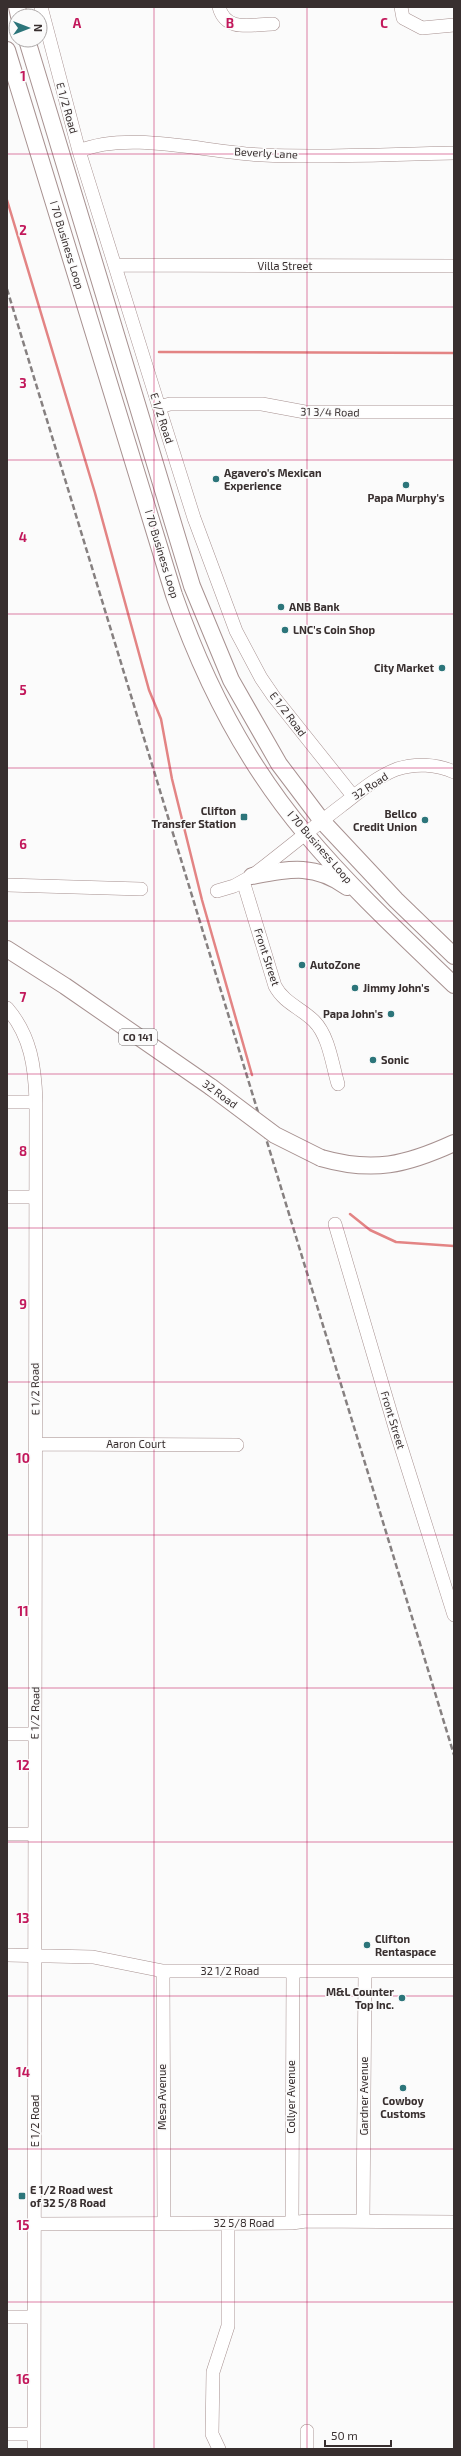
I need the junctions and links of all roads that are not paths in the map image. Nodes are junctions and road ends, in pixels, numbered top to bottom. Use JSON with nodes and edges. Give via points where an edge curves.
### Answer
{"nodes":[{"id":1,"x":41,"y":7,"type":"edge"},
{"id":2,"x":219,"y":7,"type":"edge"},
{"id":3,"x":401,"y":7,"type":"edge"},
{"id":4,"x":273,"y":24,"type":"dead end"},
{"id":5,"x":454,"y":25,"type":"edge"},
{"id":6,"x":29,"y":48,"type":"edge"},
{"id":7,"x":8,"y":53,"type":"edge"},
{"id":8,"x":79,"y":151,"type":"junction"},
{"id":9,"x":454,"y":153,"type":"edge"},
{"id":10,"x":115,"y":265,"type":"junction"},
{"id":11,"x":454,"y":266,"type":"edge"},
{"id":12,"x":159,"y":407,"type":"junction"},
{"id":13,"x":454,"y":412,"type":"edge"},
{"id":14,"x":454,"y":772,"type":"edge"},
{"id":15,"x":353,"y":796,"type":"junction"},
{"id":16,"x":322,"y":821,"type":"junction"},
{"id":17,"x":305,"y":833,"type":"junction"},
{"id":18,"x":247,"y":879,"type":"junction"},
{"id":19,"x":7,"y":885,"type":"edge"},
{"id":20,"x":141,"y":889,"type":"dead end"},
{"id":21,"x":217,"y":891,"type":"dead end"},
{"id":22,"x":371,"y":904,"type":"junction"},
{"id":23,"x":7,"y":949,"type":"edge"},
{"id":24,"x":454,"y":956,"type":"edge"},
{"id":25,"x":454,"y":985,"type":"edge"},
{"id":26,"x":7,"y":1008,"type":"edge"},
{"id":27,"x":338,"y":1084,"type":"dead end"},
{"id":28,"x":7,"y":1102,"type":"edge"},
{"id":29,"x":36,"y":1102,"type":"junction"},
{"id":30,"x":454,"y":1143,"type":"edge"},
{"id":31,"x":7,"y":1197,"type":"edge"},
{"id":32,"x":35,"y":1197,"type":"junction"},
{"id":33,"x":335,"y":1224,"type":"dead end"},
{"id":34,"x":36,"y":1444,"type":"junction"},
{"id":35,"x":237,"y":1445,"type":"dead end"},
{"id":36,"x":454,"y":1615,"type":"edge"},
{"id":37,"x":7,"y":1734,"type":"edge"},
{"id":38,"x":35,"y":1734,"type":"junction"},
{"id":39,"x":7,"y":1834,"type":"edge"},
{"id":40,"x":34,"y":1834,"type":"junction"},
{"id":41,"x":7,"y":1955,"type":"edge"},
{"id":42,"x":35,"y":1955,"type":"junction"},
{"id":43,"x":163,"y":1971,"type":"junction"},
{"id":44,"x":293,"y":1971,"type":"junction"},
{"id":45,"x":364,"y":1971,"type":"junction"},
{"id":46,"x":454,"y":1971,"type":"edge"},
{"id":47,"x":363,"y":2221,"type":"junction"},
{"id":48,"x":454,"y":2222,"type":"edge"},
{"id":49,"x":164,"y":2223,"type":"junction"},
{"id":50,"x":228,"y":2223,"type":"junction"},
{"id":51,"x":292,"y":2223,"type":"junction"},
{"id":52,"x":34,"y":2224,"type":"junction"},
{"id":53,"x":7,"y":2317,"type":"edge"},
{"id":54,"x":33,"y":2317,"type":"junction"},
{"id":55,"x":307,"y":2431,"type":"dead end"},
{"id":56,"x":7,"y":2434,"type":"edge"},
{"id":57,"x":34,"y":2434,"type":"junction"},
{"id":58,"x":218,"y":2448,"type":"edge"},
{"id":59,"x":34,"y":2449,"type":"edge"},
{"id":60,"x":307,"y":2449,"type":"edge"}],
"edges":[{"from":1,"to":8,"type":"street","name":"E 1/2 Road"},
{"from":2,"to":4,"type":"street","via":[[225,21],[232,25]]},
{"from":3,"to":5,"type":"street","via":[[403,18],[422,28]]},
{"from":6,"to":16,"type":"main road","name":"I 70 Business Loop","via":[[192,586],[214,644],[253,722],[279,764]]},
{"from":7,"to":17,"type":"main road","name":"I 70 Business Loop","via":[[185,625],[202,668],[232,725],[269,785]]},
{"from":8,"to":9,"type":"street","name":"Beverly Lane","via":[[105,143],[162,144],[262,155]]},
{"from":8,"to":10,"type":"street","name":"E 1/2 Road"},
{"from":10,"to":11,"type":"street","name":"Villa Street"},
{"from":10,"to":12,"type":"street","name":"E 1/2 Road"},
{"from":12,"to":13,"type":"street","name":"31 3/4 Road","via":[[170,404],[262,404],[305,412]]},
{"from":12,"to":15,"type":"street","name":"E 1/2 Road","via":[[197,526],[239,637],[274,697]]},
{"from":14,"to":15,"type":"street","name":"32 Road","via":[[436,766],[408,766],[388,774]]},
{"from":15,"to":16,"type":"street","name":"32 Road"},
{"from":16,"to":17,"type":"street","name":"32 Road"},
{"from":16,"to":24,"type":"main road","name":"I 70 Business Loop","via":[[396,900]]},
{"from":17,"to":18,"type":"street","name":"32 Road"},
{"from":17,"to":22,"type":"main road","name":"I 70 Business Loop"},
{"from":18,"to":21,"type":"street","name":"32 Road"},
{"from":18,"to":22,"type":"main road","via":[[293,869],[313,870],[331,877]]},
{"from":18,"to":27,"type":"street","name":"Front Street","via":[[275,986],[280,994],[306,1014],[320,1029]]},
{"from":19,"to":20,"type":"street"},
{"from":22,"to":25,"type":"main road","name":"I 70 Business Loop"},
{"from":23,"to":30,"type":"main road","name":"32 Road","number":"CO 141","bridge":true,"via":[[65,986],[276,1135],[321,1158],[357,1166],[391,1165],[421,1157]]},
{"from":26,"to":29,"type":"street","name":"E 1/2 Road","via":[[24,1033],[30,1048]]},
{"from":28,"to":29,"type":"street"},
{"from":29,"to":32,"type":"street","name":"E 1/2 Road"},
{"from":31,"to":32,"type":"street"},
{"from":32,"to":34,"type":"street","name":"E 1/2 Road"},
{"from":33,"to":36,"type":"street","name":"Front Street"},
{"from":34,"to":35,"type":"street","name":"Aaron Court"},
{"from":34,"to":38,"type":"street","name":"E 1/2 Road"},
{"from":37,"to":38,"type":"street"},
{"from":38,"to":40,"type":"street","name":"E 1/2 Road"},
{"from":39,"to":40,"type":"street"},
{"from":40,"to":42,"type":"street","name":"E 1/2 Road"},
{"from":41,"to":42,"type":"street","name":"32 1/2 Road"},
{"from":42,"to":43,"type":"street","name":"32 1/2 Road","via":[[94,1957]]},
{"from":42,"to":52,"type":"street","name":"E 1/2 Road"},
{"from":43,"to":44,"type":"street","name":"32 1/2 Road"},
{"from":43,"to":49,"type":"street","name":"Mesa Avenue"},
{"from":44,"to":45,"type":"street","name":"32 1/2 Road"},
{"from":44,"to":51,"type":"street","name":"Collyer Avenue"},
{"from":45,"to":46,"type":"street","name":"32 1/2 Road"},
{"from":45,"to":47,"type":"street","name":"Gardner Avenue"},
{"from":47,"to":48,"type":"street","name":"32 5/8 Road"},
{"from":47,"to":51,"type":"street","name":"32 5/8 Road"},
{"from":49,"to":50,"type":"street","name":"32 5/8 Road"},
{"from":49,"to":52,"type":"street","name":"32 5/8 Road"},
{"from":50,"to":51,"type":"street","name":"32 5/8 Road"},
{"from":50,"to":58,"type":"street","via":[[228,2326],[213,2372],[212,2434]]},
{"from":52,"to":54,"type":"street","name":"E 1/2 Road"},
{"from":53,"to":54,"type":"street"},
{"from":54,"to":57,"type":"street","name":"E 1/2 Road"},
{"from":55,"to":60,"type":"street"},
{"from":56,"to":57,"type":"street"},
{"from":57,"to":59,"type":"street","name":"E 1/2 Road"}]}
